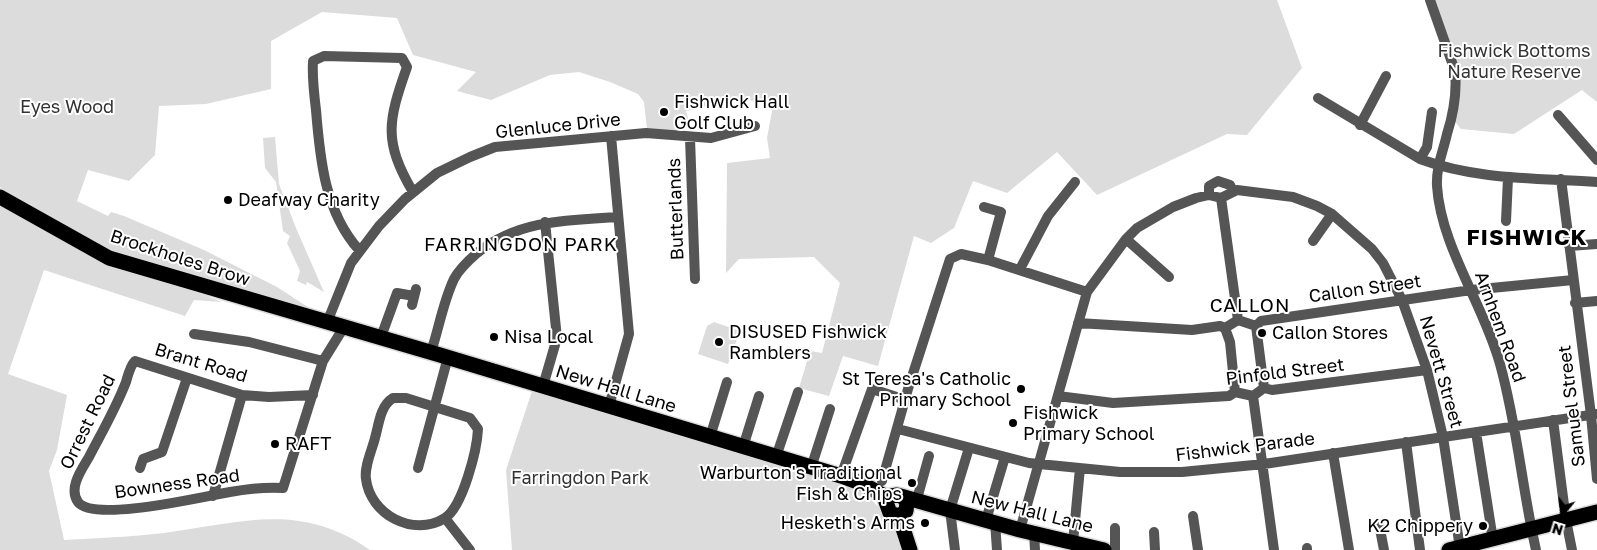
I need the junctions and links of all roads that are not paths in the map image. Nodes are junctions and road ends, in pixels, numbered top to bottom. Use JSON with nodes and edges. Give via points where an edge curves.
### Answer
{"nodes":[{"id":1,"x":1430,"y":0,"type":"edge"},
{"id":2,"x":1386,"y":76,"type":"dead end"},
{"id":3,"x":1318,"y":98,"type":"dead end"},
{"id":4,"x":1432,"y":112,"type":"dead end"},
{"id":5,"x":1558,"y":115,"type":"dead end"},
{"id":6,"x":1360,"y":124,"type":"junction"},
{"id":7,"x":755,"y":126,"type":"dead end"},
{"id":8,"x":610,"y":136,"type":"junction"},
{"id":9,"x":690,"y":138,"type":"junction"},
{"id":10,"x":1420,"y":159,"type":"junction"},
{"id":11,"x":1597,"y":160,"type":"edge"},
{"id":12,"x":1438,"y":166,"type":"junction"},
{"id":13,"x":1508,"y":178,"type":"junction"},
{"id":14,"x":1561,"y":179,"type":"junction"},
{"id":15,"x":1075,"y":182,"type":"dead end"},
{"id":16,"x":1597,"y":182,"type":"edge"},
{"id":17,"x":413,"y":192,"type":"junction"},
{"id":18,"x":1233,"y":192,"type":"junction"},
{"id":19,"x":1209,"y":194,"type":"junction"},
{"id":20,"x":0,"y":197,"type":"edge"},
{"id":21,"x":1221,"y":198,"type":"junction"},
{"id":22,"x":984,"y":207,"type":"dead end"},
{"id":23,"x":1332,"y":214,"type":"junction"},
{"id":24,"x":618,"y":217,"type":"junction"},
{"id":25,"x":1506,"y":221,"type":"dead end"},
{"id":26,"x":545,"y":222,"type":"junction"},
{"id":27,"x":1126,"y":239,"type":"junction"},
{"id":28,"x":1313,"y":241,"type":"dead end"},
{"id":29,"x":1597,"y":244,"type":"edge"},
{"id":30,"x":1569,"y":246,"type":"junction"},
{"id":31,"x":359,"y":250,"type":"junction"},
{"id":32,"x":988,"y":260,"type":"junction"},
{"id":33,"x":1020,"y":269,"type":"junction"},
{"id":34,"x":1169,"y":277,"type":"dead end"},
{"id":35,"x":695,"y":279,"type":"dead end"},
{"id":36,"x":1573,"y":280,"type":"junction"},
{"id":37,"x":1471,"y":290,"type":"junction"},
{"id":38,"x":1087,"y":292,"type":"junction"},
{"id":39,"x":414,"y":296,"type":"dead end"},
{"id":40,"x":1402,"y":300,"type":"junction"},
{"id":41,"x":1597,"y":301,"type":"edge"},
{"id":42,"x":1575,"y":303,"type":"junction"},
{"id":43,"x":1238,"y":320,"type":"junction"},
{"id":44,"x":1078,"y":323,"type":"junction"},
{"id":45,"x":337,"y":325,"type":"junction"},
{"id":46,"x":1256,"y":326,"type":"junction"},
{"id":47,"x":1225,"y":328,"type":"junction"},
{"id":48,"x":194,"y":334,"type":"dead end"},
{"id":49,"x":381,"y":338,"type":"junction"},
{"id":50,"x":432,"y":352,"type":"junction"},
{"id":51,"x":448,"y":357,"type":"junction"},
{"id":52,"x":323,"y":361,"type":"junction"},
{"id":53,"x":139,"y":362,"type":"joint"},
{"id":54,"x":1427,"y":370,"type":"junction"},
{"id":55,"x":187,"y":378,"type":"junction"},
{"id":56,"x":727,"y":382,"type":"dead end"},
{"id":57,"x":544,"y":386,"type":"junction"},
{"id":58,"x":1264,"y":388,"type":"junction"},
{"id":59,"x":798,"y":392,"type":"dead end"},
{"id":60,"x":1235,"y":392,"type":"junction"},
{"id":61,"x":242,"y":395,"type":"junction"},
{"id":62,"x":313,"y":395,"type":"junction"},
{"id":63,"x":759,"y":396,"type":"dead end"},
{"id":64,"x":1058,"y":396,"type":"junction"},
{"id":65,"x":1253,"y":396,"type":"junction"},
{"id":66,"x":906,"y":400,"type":"junction"},
{"id":67,"x":609,"y":406,"type":"junction"},
{"id":68,"x":436,"y":407,"type":"junction"},
{"id":69,"x":830,"y":408,"type":"dead end"},
{"id":70,"x":1594,"y":414,"type":"edge"},
{"id":71,"x":1553,"y":420,"type":"junction"},
{"id":72,"x":1514,"y":426,"type":"junction"},
{"id":73,"x":898,"y":429,"type":"junction"},
{"id":74,"x":1476,"y":432,"type":"junction"},
{"id":75,"x":710,"y":437,"type":"junction"},
{"id":76,"x":1443,"y":437,"type":"junction"},
{"id":77,"x":1406,"y":442,"type":"junction"},
{"id":78,"x":743,"y":447,"type":"junction"},
{"id":79,"x":969,"y":448,"type":"junction"},
{"id":80,"x":1333,"y":453,"type":"junction"},
{"id":81,"x":929,"y":456,"type":"dead end"},
{"id":82,"x":776,"y":457,"type":"junction"},
{"id":83,"x":1005,"y":458,"type":"junction"},
{"id":84,"x":139,"y":460,"type":"dead end"},
{"id":85,"x":1038,"y":464,"type":"junction"},
{"id":86,"x":1260,"y":464,"type":"junction"},
{"id":87,"x":418,"y":468,"type":"dead end"},
{"id":88,"x":811,"y":468,"type":"junction"},
{"id":89,"x":1080,"y":468,"type":"junction"},
{"id":90,"x":841,"y":476,"type":"junction"},
{"id":91,"x":1597,"y":479,"type":"edge"},
{"id":92,"x":882,"y":481,"type":"dead end"},
{"id":93,"x":283,"y":488,"type":"joint"},
{"id":94,"x":212,"y":496,"type":"junction"},
{"id":95,"x":78,"y":502,"type":"joint"},
{"id":96,"x":903,"y":504,"type":"junction"},
{"id":97,"x":950,"y":510,"type":"junction"},
{"id":98,"x":1597,"y":512,"type":"edge"},
{"id":99,"x":1565,"y":513,"type":"junction"},
{"id":100,"x":1193,"y":516,"type":"dead end"},
{"id":101,"x":446,"y":518,"type":"junction"},
{"id":102,"x":990,"y":521,"type":"junction"},
{"id":103,"x":1379,"y":524,"type":"dead end"},
{"id":104,"x":1115,"y":528,"type":"dead end"},
{"id":105,"x":1531,"y":530,"type":"junction"},
{"id":106,"x":1027,"y":532,"type":"junction"},
{"id":107,"x":1154,"y":532,"type":"dead end"},
{"id":108,"x":1073,"y":542,"type":"junction"},
{"id":109,"x":1488,"y":544,"type":"edge"},
{"id":110,"x":1455,"y":549,"type":"edge"},
{"id":111,"x":470,"y":550,"type":"edge"},
{"id":112,"x":910,"y":550,"type":"edge"},
{"id":113,"x":956,"y":550,"type":"edge"},
{"id":114,"x":997,"y":550,"type":"edge"},
{"id":115,"x":1036,"y":550,"type":"edge"},
{"id":116,"x":1104,"y":550,"type":"edge"},
{"id":117,"x":1115,"y":550,"type":"edge"},
{"id":118,"x":1155,"y":550,"type":"edge"},
{"id":119,"x":1198,"y":550,"type":"edge"},
{"id":120,"x":1274,"y":550,"type":"edge"},
{"id":121,"x":1349,"y":550,"type":"edge"},
{"id":122,"x":1384,"y":550,"type":"edge"},
{"id":123,"x":1420,"y":550,"type":"edge"},
{"id":124,"x":1536,"y":550,"type":"edge"},
{"id":125,"x":1572,"y":550,"type":"edge"}],
"edges":[{"from":1,"to":12,"type":"street","name":"Arnhem Road","via":[[1455,71],[1456,83],[1448,133]]},
{"from":2,"to":6,"type":"street"},
{"from":3,"to":6,"type":"street"},
{"from":4,"to":10,"type":"street","via":[[1427,147]]},
{"from":5,"to":11,"type":"street"},
{"from":6,"to":10,"type":"street"},
{"from":7,"to":9,"type":"street","name":"Glenluce Drive","via":[[711,138]]},
{"from":8,"to":9,"type":"street","name":"Glenluce Drive","via":[[646,133]]},
{"from":8,"to":17,"type":"street","name":"Glenluce Drive","via":[[495,147],[437,173]]},
{"from":8,"to":24,"type":"street"},
{"from":9,"to":35,"type":"street","name":"Butterlands"},
{"from":10,"to":12,"type":"street"},
{"from":12,"to":13,"type":"street"},
{"from":12,"to":37,"type":"street","name":"Arnhem Road","via":[[1437,186],[1443,218]]},
{"from":13,"to":14,"type":"street"},
{"from":13,"to":25,"type":"street"},
{"from":14,"to":16,"type":"street"},
{"from":14,"to":30,"type":"street","name":"Samuel Street"},
{"from":15,"to":33,"type":"street","via":[[1048,216]]},
{"from":17,"to":31,"type":"street","name":"Glenluce Drive"},
{"from":17,"to":31,"type":"street","via":[[398,168],[390,138],[393,106],[406,67],[402,58],[324,56],[313,61],[320,156],[328,193],[346,236]]},
{"from":18,"to":19,"type":"street","via":[[1230,186],[1218,181],[1210,186]]},
{"from":18,"to":21,"type":"street","name":"Nevett Street"},
{"from":18,"to":23,"type":"street","name":"Nevett Street","via":[[1294,197]]},
{"from":19,"to":21,"type":"street"},
{"from":19,"to":27,"type":"street","via":[[1173,207],[1137,228]]},
{"from":20,"to":45,"type":"highway","name":"Brockholes Brow","via":[[109,258]]},
{"from":21,"to":43,"type":"street"},
{"from":22,"to":32,"type":"street","via":[[1001,212]]},
{"from":23,"to":28,"type":"street"},
{"from":23,"to":40,"type":"street","name":"Nevett Street","via":[[1372,249]]},
{"from":24,"to":26,"type":"street"},
{"from":24,"to":67,"type":"street","via":[[629,334]]},
{"from":26,"to":50,"type":"street","via":[[490,242],[459,272]]},
{"from":26,"to":57,"type":"street","via":[[557,338]]},
{"from":27,"to":34,"type":"street"},
{"from":27,"to":38,"type":"street"},
{"from":29,"to":30,"type":"street"},
{"from":30,"to":36,"type":"street","name":"Samuel Street"},
{"from":31,"to":45,"type":"street","name":"Glenluce Drive","via":[[339,293]]},
{"from":32,"to":33,"type":"street"},
{"from":32,"to":66,"type":"street","via":[[961,254],[950,259]]},
{"from":33,"to":38,"type":"street"},
{"from":36,"to":37,"type":"street","name":"Callon Street"},
{"from":36,"to":42,"type":"street","name":"Samuel Street"},
{"from":37,"to":40,"type":"street","name":"Callon Street"},
{"from":37,"to":72,"type":"street","name":"Arnhem Road","via":[[1500,363]]},
{"from":38,"to":44,"type":"street"},
{"from":39,"to":49,"type":"street","via":[[397,293]]},
{"from":40,"to":46,"type":"street","name":"Callon Street","via":[[1261,321]]},
{"from":40,"to":54,"type":"street","name":"Nevett Street"},
{"from":41,"to":42,"type":"street"},
{"from":42,"to":70,"type":"street","name":"Samuel Street"},
{"from":43,"to":46,"type":"street"},
{"from":43,"to":47,"type":"street"},
{"from":44,"to":47,"type":"street","via":[[1183,330]]},
{"from":44,"to":64,"type":"street"},
{"from":45,"to":49,"type":"highway","name":"New Hall Lane"},
{"from":45,"to":52,"type":"street","name":"Glenluce Drive"},
{"from":46,"to":58,"type":"street"},
{"from":47,"to":60,"type":"street","via":[[1230,342]]},
{"from":48,"to":52,"type":"street","via":[[248,342]]},
{"from":49,"to":50,"type":"highway","name":"New Hall Lane"},
{"from":50,"to":51,"type":"highway","name":"New Hall Lane"},
{"from":51,"to":57,"type":"highway","name":"New Hall Lane"},
{"from":51,"to":68,"type":"street"},
{"from":52,"to":62,"type":"street","name":"Glenluce Drive"},
{"from":53,"to":55,"type":"street","name":"Brant Road"},
{"from":53,"to":95,"type":"street","name":"Orrest Road","via":[[132,362],[116,408],[77,480],[74,495]]},
{"from":54,"to":58,"type":"street","name":"Pinfold Street","via":[[1272,390]]},
{"from":54,"to":76,"type":"street","name":"Nevett Street"},
{"from":55,"to":61,"type":"street","name":"Brant Road"},
{"from":55,"to":84,"type":"street","via":[[162,452]]},
{"from":56,"to":75,"type":"street"},
{"from":57,"to":67,"type":"highway","name":"New Hall Lane"},
{"from":58,"to":65,"type":"street","name":"Pinfold Street"},
{"from":59,"to":82,"type":"street"},
{"from":60,"to":64,"type":"street","name":"Pinfold Street","via":[[1229,396],[1113,402]]},
{"from":60,"to":65,"type":"street","name":"Pinfold Street"},
{"from":61,"to":62,"type":"street","name":"Brant Road"},
{"from":61,"to":94,"type":"street"},
{"from":62,"to":93,"type":"street","name":"Glenluce Drive"},
{"from":63,"to":78,"type":"street"},
{"from":64,"to":85,"type":"street"},
{"from":65,"to":86,"type":"street"},
{"from":66,"to":73,"type":"street"},
{"from":66,"to":90,"type":"street","via":[[872,389]]},
{"from":67,"to":75,"type":"highway","name":"New Hall Lane"},
{"from":68,"to":87,"type":"street"},
{"from":68,"to":101,"type":"street","via":[[470,418],[478,429],[464,488]]},
{"from":68,"to":101,"type":"street","via":[[406,398],[388,401],[383,408],[365,477],[373,501],[391,518],[416,525]]},
{"from":69,"to":88,"type":"street"},
{"from":70,"to":71,"type":"street","name":"Fishwick Parade"},
{"from":70,"to":91,"type":"street","name":"Samuel Street"},
{"from":71,"to":72,"type":"street","name":"Fishwick Parade"},
{"from":71,"to":99,"type":"street"},
{"from":72,"to":74,"type":"street","name":"Fishwick Parade"},
{"from":72,"to":105,"type":"street","name":"Arnhem Road"},
{"from":73,"to":79,"type":"street","name":"Fishwick Parade"},
{"from":73,"to":92,"type":"street"},
{"from":74,"to":76,"type":"street","name":"Fishwick Parade"},
{"from":74,"to":109,"type":"street"},
{"from":75,"to":78,"type":"highway","name":"New Hall Lane"},
{"from":76,"to":77,"type":"street","name":"Fishwick Parade"},
{"from":76,"to":110,"type":"street","name":"Nevett Street"},
{"from":77,"to":80,"type":"street","name":"Fishwick Parade"},
{"from":77,"to":123,"type":"street"},
{"from":78,"to":82,"type":"highway","name":"New Hall Lane"},
{"from":79,"to":83,"type":"street","name":"Fishwick Parade"},
{"from":79,"to":97,"type":"street"},
{"from":80,"to":86,"type":"street","name":"Fishwick Parade"},
{"from":80,"to":121,"type":"street"},
{"from":81,"to":96,"type":"street"},
{"from":82,"to":88,"type":"highway","name":"New Hall Lane"},
{"from":83,"to":85,"type":"street","name":"Fishwick Parade"},
{"from":83,"to":102,"type":"street"},
{"from":85,"to":89,"type":"street","name":"Fishwick Parade"},
{"from":85,"to":106,"type":"street"},
{"from":86,"to":89,"type":"street","name":"Fishwick Parade","via":[[1182,472]]},
{"from":86,"to":120,"type":"street"},
{"from":88,"to":90,"type":"highway","name":"New Hall Lane"},
{"from":89,"to":108,"type":"street"},
{"from":90,"to":96,"type":"highway","name":"New Hall Lane"},
{"from":93,"to":94,"type":"street","name":"Bowness Road"},
{"from":94,"to":95,"type":"street","name":"Bowness Road","via":[[161,505],[93,510]]},
{"from":96,"to":97,"type":"highway","name":"New Hall Lane"},
{"from":96,"to":112,"type":"highway"},
{"from":97,"to":102,"type":"highway","name":"New Hall Lane"},
{"from":97,"to":113,"type":"street"},
{"from":98,"to":99,"type":"highway"},
{"from":99,"to":105,"type":"highway"},
{"from":99,"to":125,"type":"street"},
{"from":100,"to":119,"type":"street"},
{"from":101,"to":111,"type":"street"},
{"from":102,"to":106,"type":"highway","name":"New Hall Lane"},
{"from":102,"to":114,"type":"street"},
{"from":103,"to":122,"type":"street"},
{"from":104,"to":117,"type":"street"},
{"from":105,"to":109,"type":"highway"},
{"from":105,"to":124,"type":"street","name":"Arnhem Road"},
{"from":106,"to":108,"type":"highway","name":"New Hall Lane"},
{"from":106,"to":115,"type":"street"},
{"from":107,"to":118,"type":"street"},
{"from":108,"to":116,"type":"highway","name":"New Hall Lane"},
{"from":109,"to":110,"type":"highway"}]}
